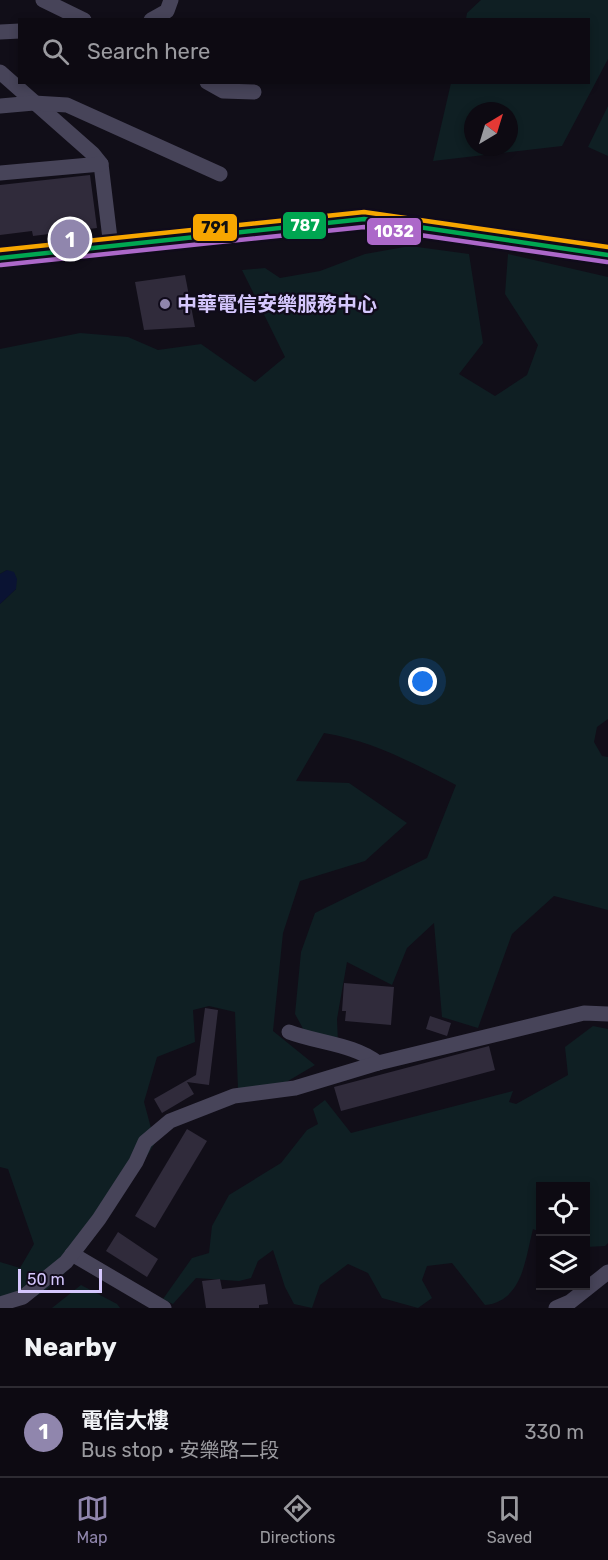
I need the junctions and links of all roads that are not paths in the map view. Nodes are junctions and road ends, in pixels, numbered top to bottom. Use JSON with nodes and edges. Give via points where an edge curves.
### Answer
{"nodes":[{"id":1,"x":43,"y":0,"type":"edge"},
{"id":2,"x":171,"y":0,"type":"edge"},
{"id":3,"x":80,"y":18,"type":"edge"},
{"id":4,"x":154,"y":18,"type":"edge"},
{"id":5,"x":0,"y":32,"type":"edge"},
{"id":6,"x":18,"y":32,"type":"edge"},
{"id":7,"x":0,"y":72,"type":"edge"},
{"id":8,"x":211,"y":84,"type":"edge"},
{"id":9,"x":254,"y":92,"type":"dead end"},
{"id":10,"x":34,"y":103,"type":"junction"},
{"id":11,"x":0,"y":106,"type":"edge"},
{"id":12,"x":101,"y":164,"type":"junction"},
{"id":13,"x":0,"y":173,"type":"edge"},
{"id":14,"x":220,"y":174,"type":"dead end"},
{"id":15,"x":111,"y":247,"type":"junction"},
{"id":16,"x":608,"y":255,"type":"edge"},
{"id":17,"x":0,"y":258,"type":"edge"},
{"id":18,"x":608,"y":1014,"type":"edge"},
{"id":19,"x":289,"y":1032,"type":"dead end"},
{"id":20,"x":378,"y":1063,"type":"junction"},
{"id":21,"x":72,"y":1254,"type":"junction"},
{"id":22,"x":608,"y":1272,"type":"edge"},
{"id":23,"x":0,"y":1304,"type":"edge"},
{"id":24,"x":164,"y":1308,"type":"edge"},
{"id":25,"x":556,"y":1308,"type":"edge"}],
"edges":[{"from":1,"to":3,"type":"street"},
{"from":2,"to":4,"type":"street","via":[[167,11]]},
{"from":5,"to":6,"type":"street"},
{"from":7,"to":10,"type":"street"},
{"from":8,"to":9,"type":"street","via":[[223,91]]},
{"from":10,"to":11,"type":"street"},
{"from":10,"to":12,"type":"street"},
{"from":10,"to":14,"type":"street","via":[[67,105]]},
{"from":12,"to":13,"type":"street"},
{"from":12,"to":15,"type":"street"},
{"from":15,"to":16,"type":"street","via":[[363,219]]},
{"from":15,"to":17,"type":"street"},
{"from":18,"to":20,"type":"street","via":[[584,1013]]},
{"from":19,"to":20,"type":"street","via":[[311,1041],[365,1052]]},
{"from":20,"to":21,"type":"street","via":[[295,1088],[234,1096],[170,1120],[145,1142],[136,1162]]},
{"from":21,"to":23,"type":"street","via":[[23,1297]]},
{"from":21,"to":24,"type":"street"},
{"from":22,"to":25,"type":"street","via":[[570,1302]]}]}
